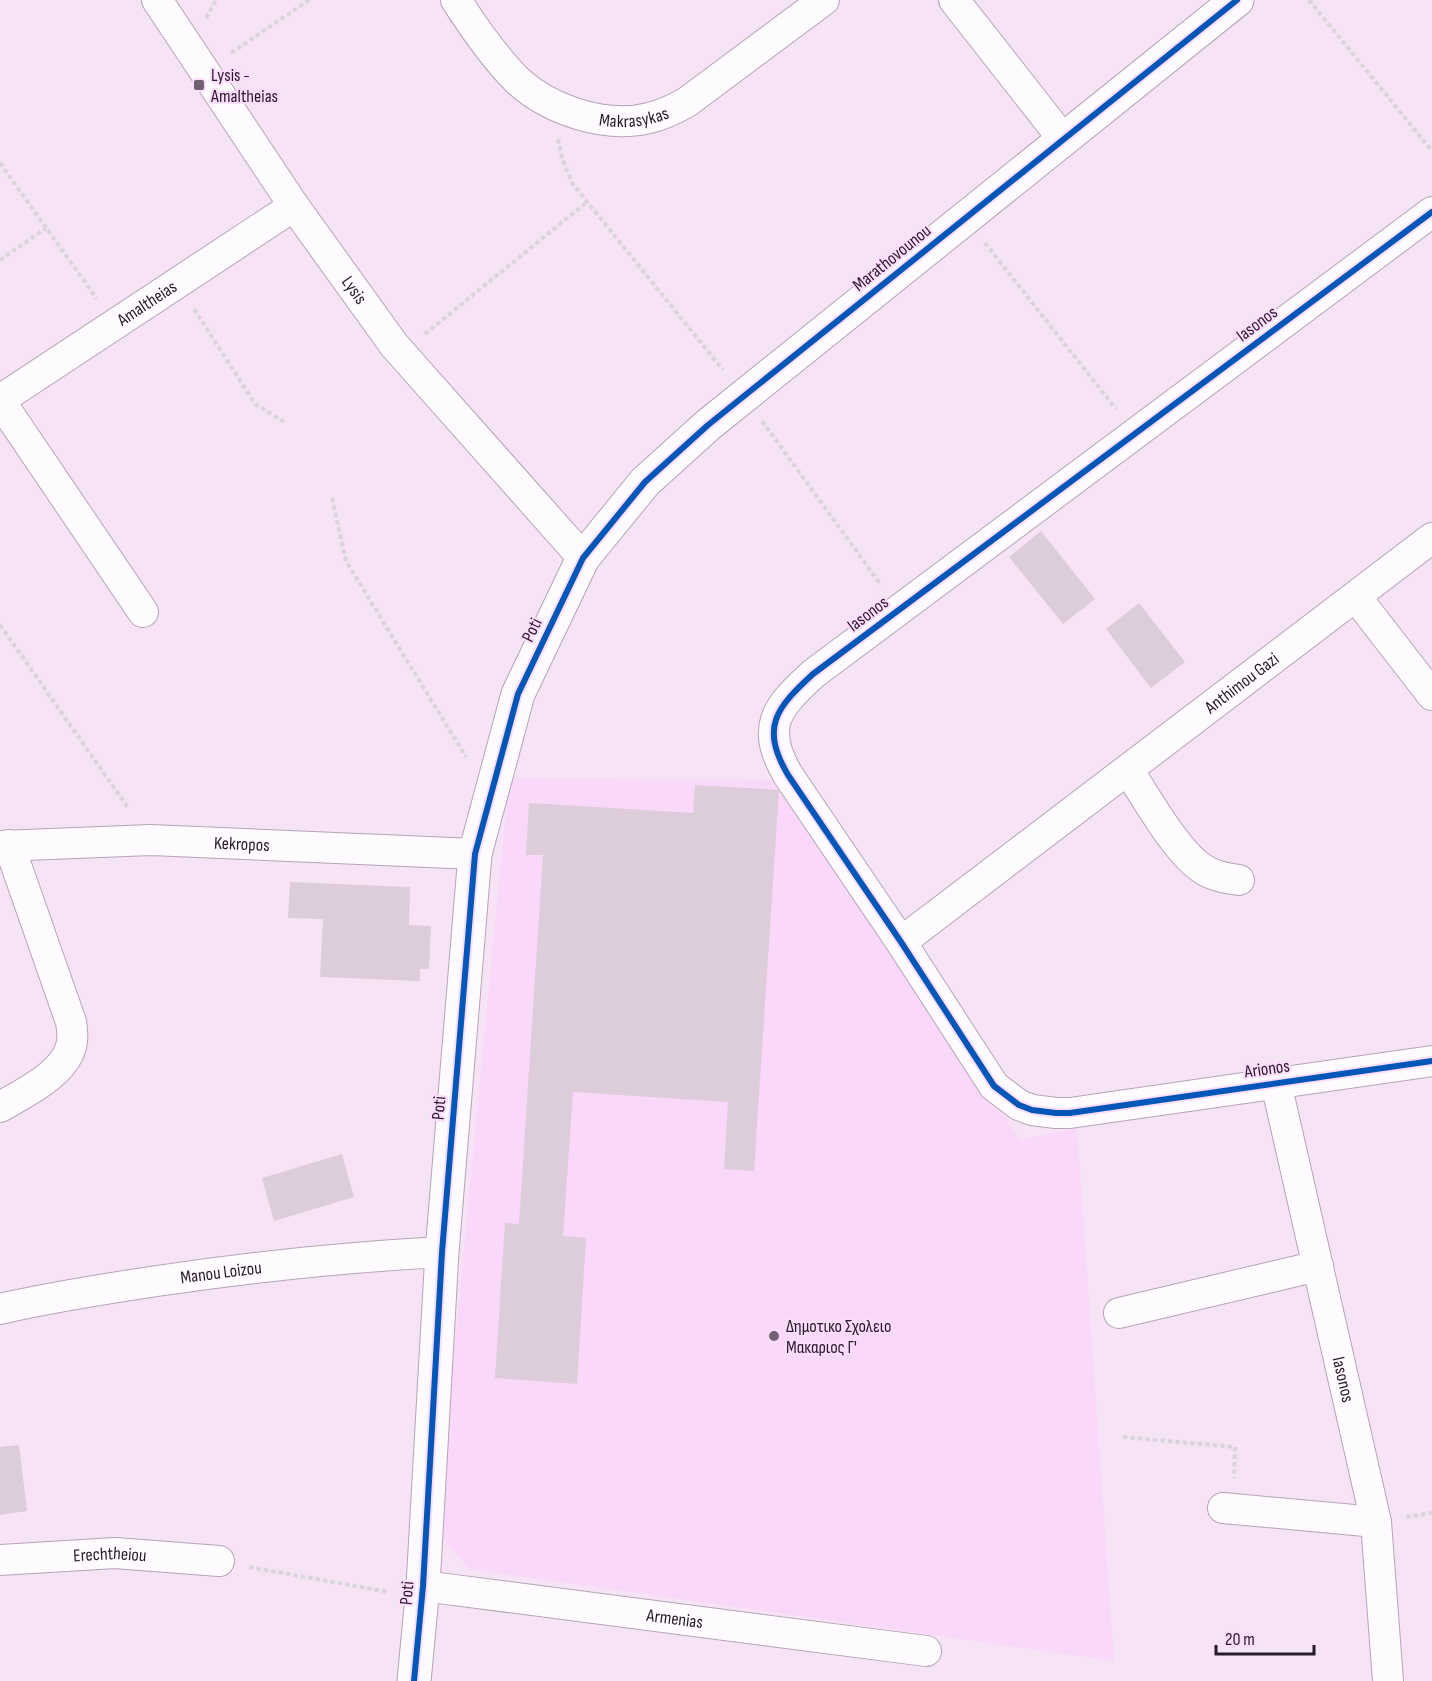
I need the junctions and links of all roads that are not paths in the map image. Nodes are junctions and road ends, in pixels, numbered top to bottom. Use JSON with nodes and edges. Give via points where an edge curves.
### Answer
{"nodes":[{"id":1,"x":157,"y":0,"type":"edge"},
{"id":2,"x":456,"y":0,"type":"edge"},
{"id":3,"x":824,"y":0,"type":"edge"},
{"id":4,"x":954,"y":0,"type":"edge"},
{"id":5,"x":1237,"y":0,"type":"edge"},
{"id":6,"x":1063,"y":139,"type":"junction"},
{"id":7,"x":294,"y":206,"type":"junction"},
{"id":8,"x":1432,"y":212,"type":"edge"},
{"id":9,"x":0,"y":401,"type":"edge"},
{"id":10,"x":1432,"y":538,"type":"edge"},
{"id":11,"x":583,"y":558,"type":"junction"},
{"id":12,"x":1356,"y":597,"type":"junction"},
{"id":13,"x":143,"y":612,"type":"dead end"},
{"id":14,"x":1432,"y":695,"type":"edge"},
{"id":15,"x":1128,"y":770,"type":"junction"},
{"id":16,"x":5,"y":846,"type":"edge"},
{"id":17,"x":475,"y":854,"type":"junction"},
{"id":18,"x":1239,"y":880,"type":"dead end"},
{"id":19,"x":901,"y":942,"type":"junction"},
{"id":20,"x":1432,"y":1061,"type":"edge"},
{"id":21,"x":1276,"y":1083,"type":"junction"},
{"id":22,"x":0,"y":1107,"type":"edge"},
{"id":23,"x":1107,"y":1108,"type":"joint"},
{"id":24,"x":442,"y":1252,"type":"junction"},
{"id":25,"x":1318,"y":1266,"type":"junction"},
{"id":26,"x":0,"y":1309,"type":"edge"},
{"id":27,"x":1119,"y":1313,"type":"dead end"},
{"id":28,"x":1228,"y":1508,"type":"road end"},
{"id":29,"x":1376,"y":1522,"type":"junction"},
{"id":30,"x":0,"y":1560,"type":"edge"},
{"id":31,"x":219,"y":1561,"type":"road end"},
{"id":32,"x":422,"y":1592,"type":"junction"},
{"id":33,"x":926,"y":1651,"type":"dead end"},
{"id":34,"x":414,"y":1681,"type":"edge"},
{"id":35,"x":1388,"y":1681,"type":"edge"}],
"edges":[{"from":1,"to":7,"type":"street","name":"Lysis"},
{"from":2,"to":3,"type":"street","name":"Makrasykas","via":[[480,37],[535,94],[576,113],[625,121],[667,113],[687,102]]},
{"from":4,"to":6,"type":"street"},
{"from":5,"to":6,"type":"street","name":"Marathovounou"},
{"from":6,"to":11,"type":"street","name":"Marathovounou","via":[[744,396],[645,482]]},
{"from":7,"to":9,"type":"street","name":"Amaltheias"},
{"from":7,"to":11,"type":"street","name":"Lysis","via":[[401,354]]},
{"from":8,"to":19,"type":"street","name":"Iasonos","via":[[813,674],[782,706],[774,724],[777,757]]},
{"from":9,"to":13,"type":"street","name":"Amaltheias"},
{"from":10,"to":12,"type":"street","name":"Anthimou Gazi"},
{"from":11,"to":17,"type":"street","name":"Poti","via":[[518,694]]},
{"from":12,"to":14,"type":"street"},
{"from":12,"to":15,"type":"street","name":"Anthimou Gazi"},
{"from":15,"to":18,"type":"street","via":[[1185,854],[1217,877]]},
{"from":15,"to":19,"type":"street","name":"Anthimou Gazi"},
{"from":16,"to":17,"type":"street","name":"Kekropos","via":[[150,840]]},
{"from":16,"to":22,"type":"street","name":"Kekropos","via":[[71,1022],[73,1042],[54,1072]]},
{"from":17,"to":24,"type":"street","name":"Poti"},
{"from":19,"to":23,"type":"street","name":"Iasonos","via":[[986,1076],[1005,1096],[1019,1105],[1045,1112]]},
{"from":20,"to":21,"type":"street","name":"Arionos"},
{"from":21,"to":23,"type":"street","name":"Arionos"},
{"from":21,"to":25,"type":"street","name":"Iasonos"},
{"from":24,"to":26,"type":"street","name":"Manou Loizou","via":[[288,1263]]},
{"from":24,"to":32,"type":"street","name":"Poti"},
{"from":25,"to":27,"type":"street"},
{"from":25,"to":29,"type":"street","name":"Iasonos"},
{"from":28,"to":29,"type":"street"},
{"from":29,"to":35,"type":"street","name":"Iasonos"},
{"from":30,"to":31,"type":"street","name":"Erechtheiou","via":[[115,1553]]},
{"from":32,"to":33,"type":"street","name":"Armenias"},
{"from":32,"to":34,"type":"street","name":"Poti"}]}
